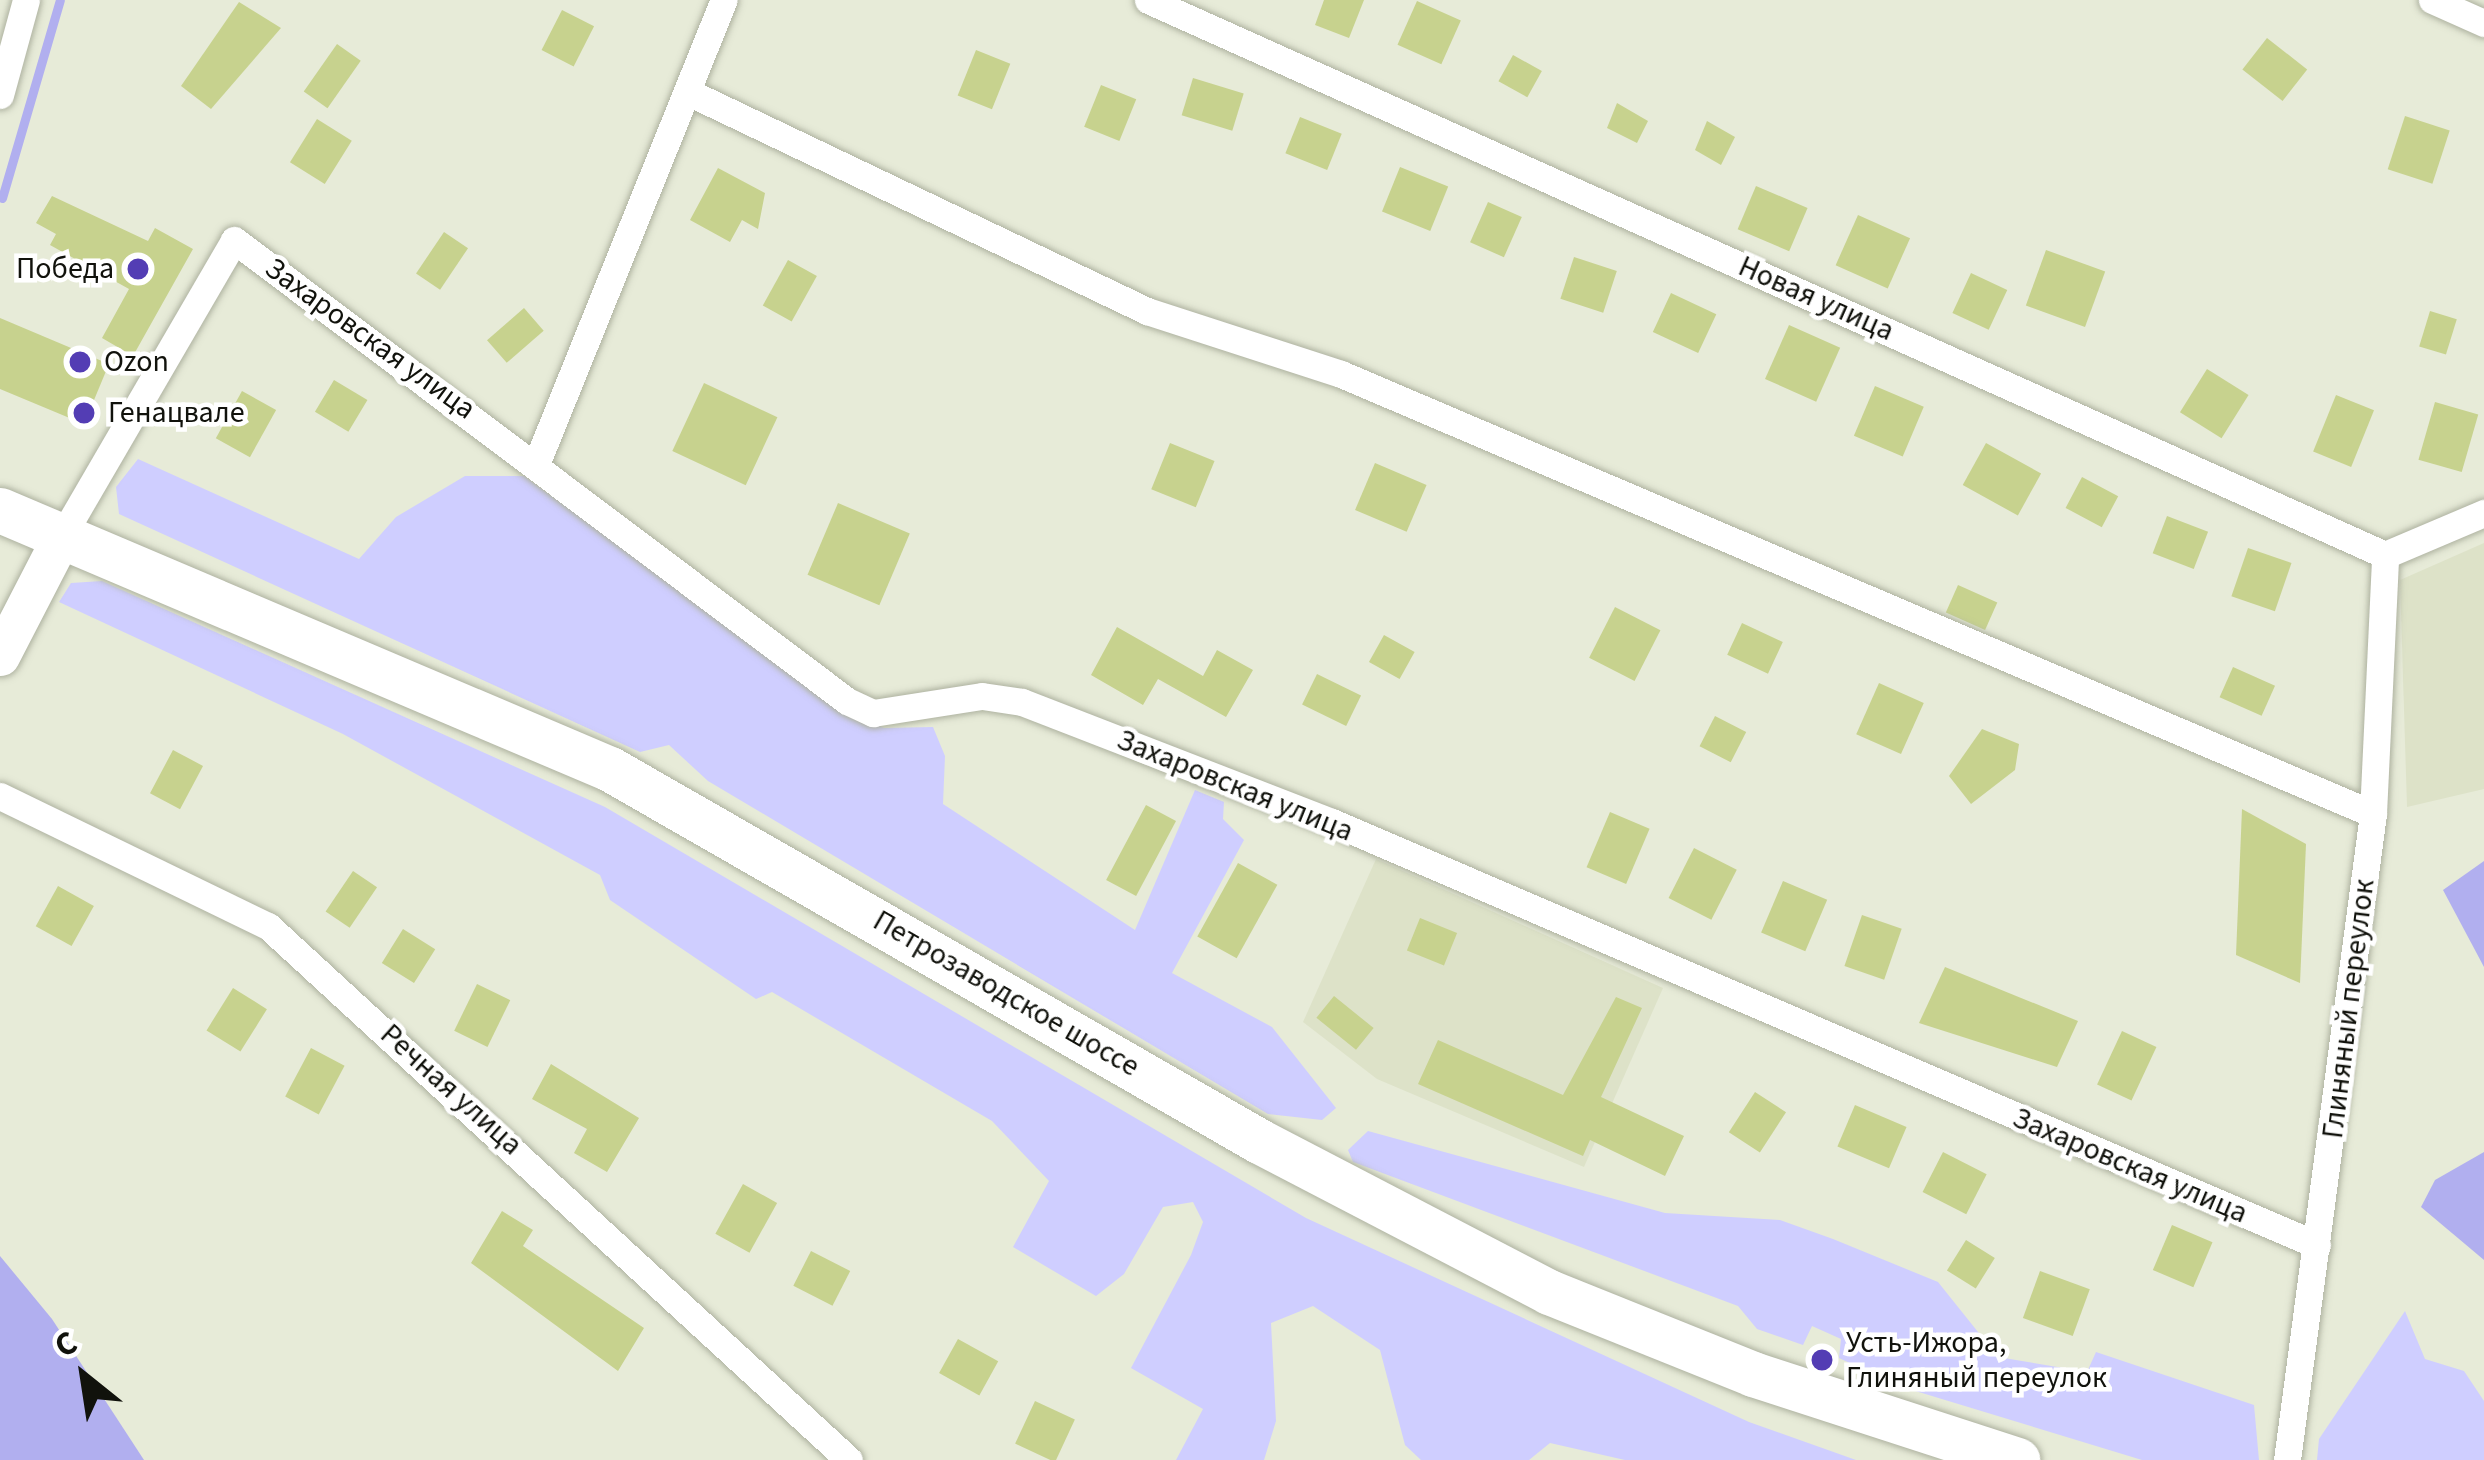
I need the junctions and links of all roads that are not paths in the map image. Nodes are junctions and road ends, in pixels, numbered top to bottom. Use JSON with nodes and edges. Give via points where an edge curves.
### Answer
{"nodes":[{"id":1,"x":26,"y":0,"type":"edge"},
{"id":2,"x":724,"y":0,"type":"edge"},
{"id":3,"x":1148,"y":0,"type":"edge"},
{"id":4,"x":2432,"y":0,"type":"edge"},
{"id":5,"x":2484,"y":23,"type":"edge"},
{"id":6,"x":5,"y":59,"type":"edge"},
{"id":7,"x":688,"y":92,"type":"junction"},
{"id":8,"x":0,"y":95,"type":"edge"},
{"id":9,"x":537,"y":462,"type":"junction"},
{"id":10,"x":0,"y":510,"type":"edge"},
{"id":11,"x":2484,"y":513,"type":"edge"},
{"id":12,"x":62,"y":536,"type":"junction"},
{"id":13,"x":2386,"y":555,"type":"junction"},
{"id":14,"x":0,"y":656,"type":"edge"},
{"id":15,"x":0,"y":796,"type":"edge"},
{"id":16,"x":2373,"y":814,"type":"junction"},
{"id":17,"x":2318,"y":1245,"type":"junction"},
{"id":18,"x":849,"y":1460,"type":"edge"},
{"id":19,"x":2017,"y":1460,"type":"edge"},
{"id":20,"x":2287,"y":1460,"type":"edge"}],
"edges":[{"from":1,"to":6,"type":"street"},
{"from":2,"to":7,"type":"street"},
{"from":3,"to":13,"type":"street","name":"Новая улица"},
{"from":4,"to":5,"type":"street"},
{"from":6,"to":8,"type":"street"},
{"from":7,"to":9,"type":"street"},
{"from":7,"to":16,"type":"street","via":[[1147,311],[1341,374]]},
{"from":9,"to":12,"type":"street","name":"Захаровская улица","via":[[234,240]]},
{"from":9,"to":17,"type":"street","name":"Захаровская улица","via":[[860,707],[982,696],[1022,702],[1332,822]]},
{"from":10,"to":12,"type":"main road","name":"Петрозаводское шоссе"},
{"from":11,"to":13,"type":"street"},
{"from":12,"to":14,"type":"main road"},
{"from":12,"to":19,"type":"main road","name":"Петрозаводское шоссе","via":[[610,769],[1259,1141],[1549,1292],[1773,1382]]},
{"from":13,"to":16,"type":"street","name":"Глиняный переулок"},
{"from":15,"to":18,"type":"street","name":"Речная улица","via":[[268,926]]},
{"from":16,"to":17,"type":"street","name":"Глиняный переулок"},
{"from":17,"to":20,"type":"street","name":"Глиняный переулок"}]}
